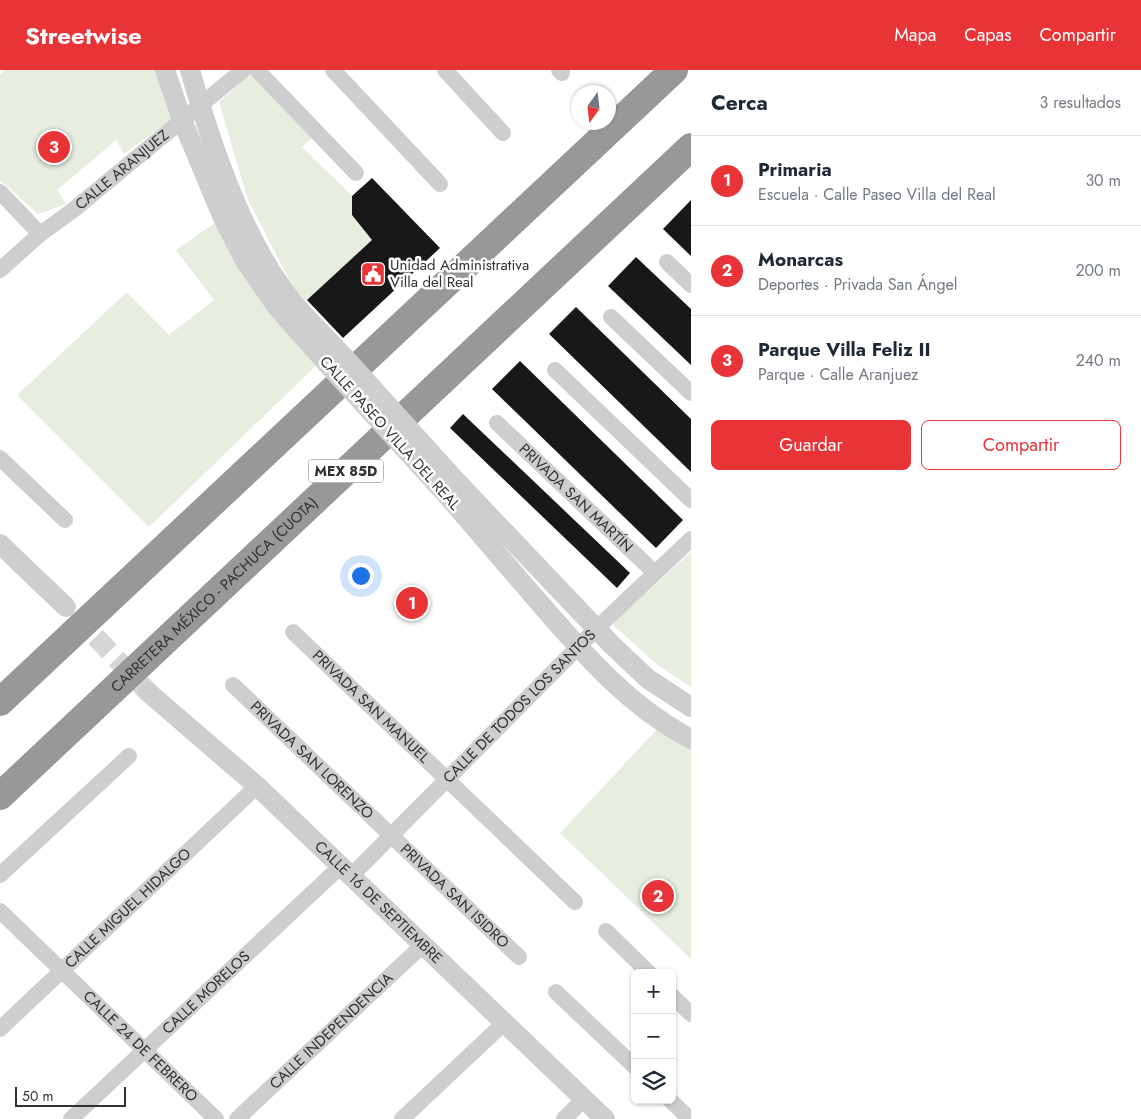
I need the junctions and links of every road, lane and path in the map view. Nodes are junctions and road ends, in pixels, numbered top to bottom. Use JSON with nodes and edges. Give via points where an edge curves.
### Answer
{"nodes":[{"id":1,"x":164,"y":70,"type":"edge"},
{"id":2,"x":190,"y":70,"type":"edge"},
{"id":3,"x":244,"y":70,"type":"edge"},
{"id":4,"x":256,"y":70,"type":"edge"},
{"id":5,"x":333,"y":70,"type":"edge"},
{"id":6,"x":445,"y":70,"type":"edge"},
{"id":7,"x":674,"y":70,"type":"edge"},
{"id":8,"x":200,"y":105,"type":"junction"},
{"id":9,"x":182,"y":120,"type":"junction"},
{"id":10,"x":503,"y":133,"type":"dead end"},
{"id":11,"x":691,"y":147,"type":"edge"},
{"id":12,"x":356,"y":173,"type":"dead end"},
{"id":13,"x":440,"y":184,"type":"dead end"},
{"id":14,"x":0,"y":192,"type":"edge"},
{"id":15,"x":40,"y":234,"type":"junction"},
{"id":16,"x":667,"y":262,"type":"dead end"},
{"id":17,"x":0,"y":270,"type":"edge"},
{"id":18,"x":691,"y":285,"type":"edge"},
{"id":19,"x":611,"y":317,"type":"dead end"},
{"id":20,"x":338,"y":363,"type":"junction"},
{"id":21,"x":555,"y":370,"type":"dead end"},
{"id":22,"x":691,"y":394,"type":"edge"},
{"id":23,"x":497,"y":423,"type":"dead end"},
{"id":24,"x":0,"y":458,"type":"edge"},
{"id":25,"x":451,"y":487,"type":"junction"},
{"id":26,"x":691,"y":500,"type":"edge"},
{"id":27,"x":65,"y":520,"type":"dead end"},
{"id":28,"x":691,"y":539,"type":"edge"},
{"id":29,"x":0,"y":544,"type":"edge"},
{"id":30,"x":654,"y":572,"type":"junction"},
{"id":31,"x":66,"y":606,"type":"tunnel mouth"},
{"id":32,"x":597,"y":628,"type":"junction"},
{"id":33,"x":293,"y":632,"type":"dead end"},
{"id":34,"x":578,"y":647,"type":"junction"},
{"id":35,"x":233,"y":685,"type":"dead end"},
{"id":36,"x":148,"y":692,"type":"tunnel mouth"},
{"id":37,"x":0,"y":702,"type":"edge"},
{"id":38,"x":691,"y":707,"type":"edge"},
{"id":39,"x":691,"y":739,"type":"edge"},
{"id":40,"x":129,"y":756,"type":"dead end"},
{"id":41,"x":448,"y":781,"type":"junction"},
{"id":42,"x":257,"y":786,"type":"junction"},
{"id":43,"x":0,"y":796,"type":"edge"},
{"id":44,"x":391,"y":836,"type":"junction"},
{"id":45,"x":346,"y":871,"type":"junction"},
{"id":46,"x":0,"y":876,"type":"edge"},
{"id":47,"x":575,"y":902,"type":"dead end"},
{"id":48,"x":0,"y":911,"type":"edge"},
{"id":49,"x":606,"y":931,"type":"dead end"},
{"id":50,"x":424,"y":944,"type":"junction"},
{"id":51,"x":519,"y":957,"type":"dead end"},
{"id":52,"x":645,"y":969,"type":"edge"},
{"id":53,"x":63,"y":972,"type":"junction"},
{"id":54,"x":556,"y":992,"type":"dead end"},
{"id":55,"x":676,"y":1000,"type":"edge"},
{"id":56,"x":691,"y":1014,"type":"edge"},
{"id":57,"x":504,"y":1023,"type":"junction"},
{"id":58,"x":0,"y":1030,"type":"edge"},
{"id":59,"x":144,"y":1050,"type":"junction"},
{"id":60,"x":631,"y":1063,"type":"edge"},
{"id":61,"x":584,"y":1099,"type":"junction"},
{"id":62,"x":674,"y":1104,"type":"edge"},
{"id":63,"x":71,"y":1119,"type":"edge"},
{"id":64,"x":216,"y":1119,"type":"edge"},
{"id":65,"x":238,"y":1119,"type":"edge"},
{"id":66,"x":402,"y":1119,"type":"edge"},
{"id":67,"x":564,"y":1119,"type":"edge"},
{"id":68,"x":605,"y":1119,"type":"edge"},
{"id":69,"x":690,"y":1119,"type":"edge"}],
"edges":[{"from":1,"to":9,"type":"street","name":"CALLE PASEO VILLA DEL REAL"},
{"from":2,"to":8,"type":"street","name":"CALLE PASEO VILLA DEL REAL"},
{"from":3,"to":8,"type":"street","name":"CALLE ARANJUEZ"},
{"from":4,"to":12,"type":"street"},
{"from":5,"to":13,"type":"street"},
{"from":6,"to":10,"type":"street"},
{"from":7,"to":37,"type":"highway"},
{"from":8,"to":9,"type":"street","name":"CALLE ARANJUEZ"},
{"from":8,"to":20,"type":"street","name":"CALLE PASEO VILLA DEL REAL","via":[[256,246],[287,295]]},
{"from":9,"to":15,"type":"street","name":"CALLE ARANJUEZ"},
{"from":9,"to":20,"type":"street","name":"CALLE PASEO VILLA DEL REAL","via":[[223,218],[245,261],[277,307]]},
{"from":11,"to":43,"type":"highway","name":"CARRETERA MÉXICO - PACHUCA (CUOTA)","number":"MEX 85D"},
{"from":14,"to":15,"type":"street"},
{"from":15,"to":17,"type":"street","name":"CALLE ARANJUEZ"},
{"from":16,"to":18,"type":"street"},
{"from":19,"to":22,"type":"street"},
{"from":20,"to":25,"type":"street","name":"CALLE PASEO VILLA DEL REAL","bridge":true},
{"from":21,"to":26,"type":"street"},
{"from":23,"to":30,"type":"street","name":"PRIVADA SAN MARTÍN"},
{"from":24,"to":27,"type":"street"},
{"from":25,"to":32,"type":"street","name":"CALLE PASEO VILLA DEL REAL"},
{"from":25,"to":34,"type":"street","name":"CALLE PASEO VILLA DEL REAL"},
{"from":28,"to":30,"type":"street","name":"CALLE DE TODOS LOS SANTOS"},
{"from":29,"to":31,"type":"street"},
{"from":30,"to":32,"type":"street","name":"CALLE DE TODOS LOS SANTOS"},
{"from":32,"to":34,"type":"street","name":"CALLE DE TODOS LOS SANTOS"},
{"from":32,"to":38,"type":"street","name":"CALLE PASEO VILLA DEL REAL","via":[[648,679]]},
{"from":33,"to":41,"type":"street","name":"PRIVADA SAN MANUEL"},
{"from":34,"to":39,"type":"street","name":"CALLE PASEO VILLA DEL REAL","via":[[626,696],[662,724]]},
{"from":34,"to":41,"type":"street","name":"CALLE DE TODOS LOS SANTOS"},
{"from":35,"to":44,"type":"street","name":"PRIVADA SAN LORENZO"},
{"from":36,"to":42,"type":"street","name":"CALLE 16 DE SEPTIEMBRE"},
{"from":40,"to":46,"type":"street"},
{"from":41,"to":44,"type":"street","name":"CALLE DE TODOS LOS SANTOS"},
{"from":41,"to":47,"type":"street","name":"PRIVADA SAN MANUEL"},
{"from":42,"to":45,"type":"street","name":"CALLE 16 DE SEPTIEMBRE"},
{"from":42,"to":53,"type":"street","name":"CALLE MIGUEL HIDALGO"},
{"from":44,"to":45,"type":"street","name":"CALLE DE TODOS LOS SANTOS"},
{"from":44,"to":51,"type":"street","name":"PRIVADA SAN ISIDRO"},
{"from":45,"to":50,"type":"street","name":"CALLE 16 DE SEPTIEMBRE"},
{"from":45,"to":59,"type":"street","name":"CALLE MORELOS"},
{"from":48,"to":53,"type":"street","name":"CALLE 24 DE FEBRERO"},
{"from":49,"to":52,"type":"street"},
{"from":50,"to":57,"type":"street","name":"CALLE 16 DE SEPTIEMBRE"},
{"from":50,"to":65,"type":"street","name":"CALLE INDEPENDENCIA"},
{"from":53,"to":58,"type":"street","name":"CALLE MIGUEL HIDALGO"},
{"from":53,"to":59,"type":"street","name":"CALLE 24 DE FEBRERO"},
{"from":54,"to":60,"type":"street"},
{"from":55,"to":56,"type":"street"},
{"from":57,"to":61,"type":"street","name":"CALLE 16 DE SEPTIEMBRE"},
{"from":57,"to":66,"type":"street"},
{"from":59,"to":63,"type":"street","name":"CALLE MORELOS"},
{"from":59,"to":64,"type":"street","name":"CALLE 24 DE FEBRERO"},
{"from":61,"to":67,"type":"street"},
{"from":61,"to":68,"type":"street","name":"CALLE 16 DE SEPTIEMBRE"},
{"from":62,"to":69,"type":"street"}]}
